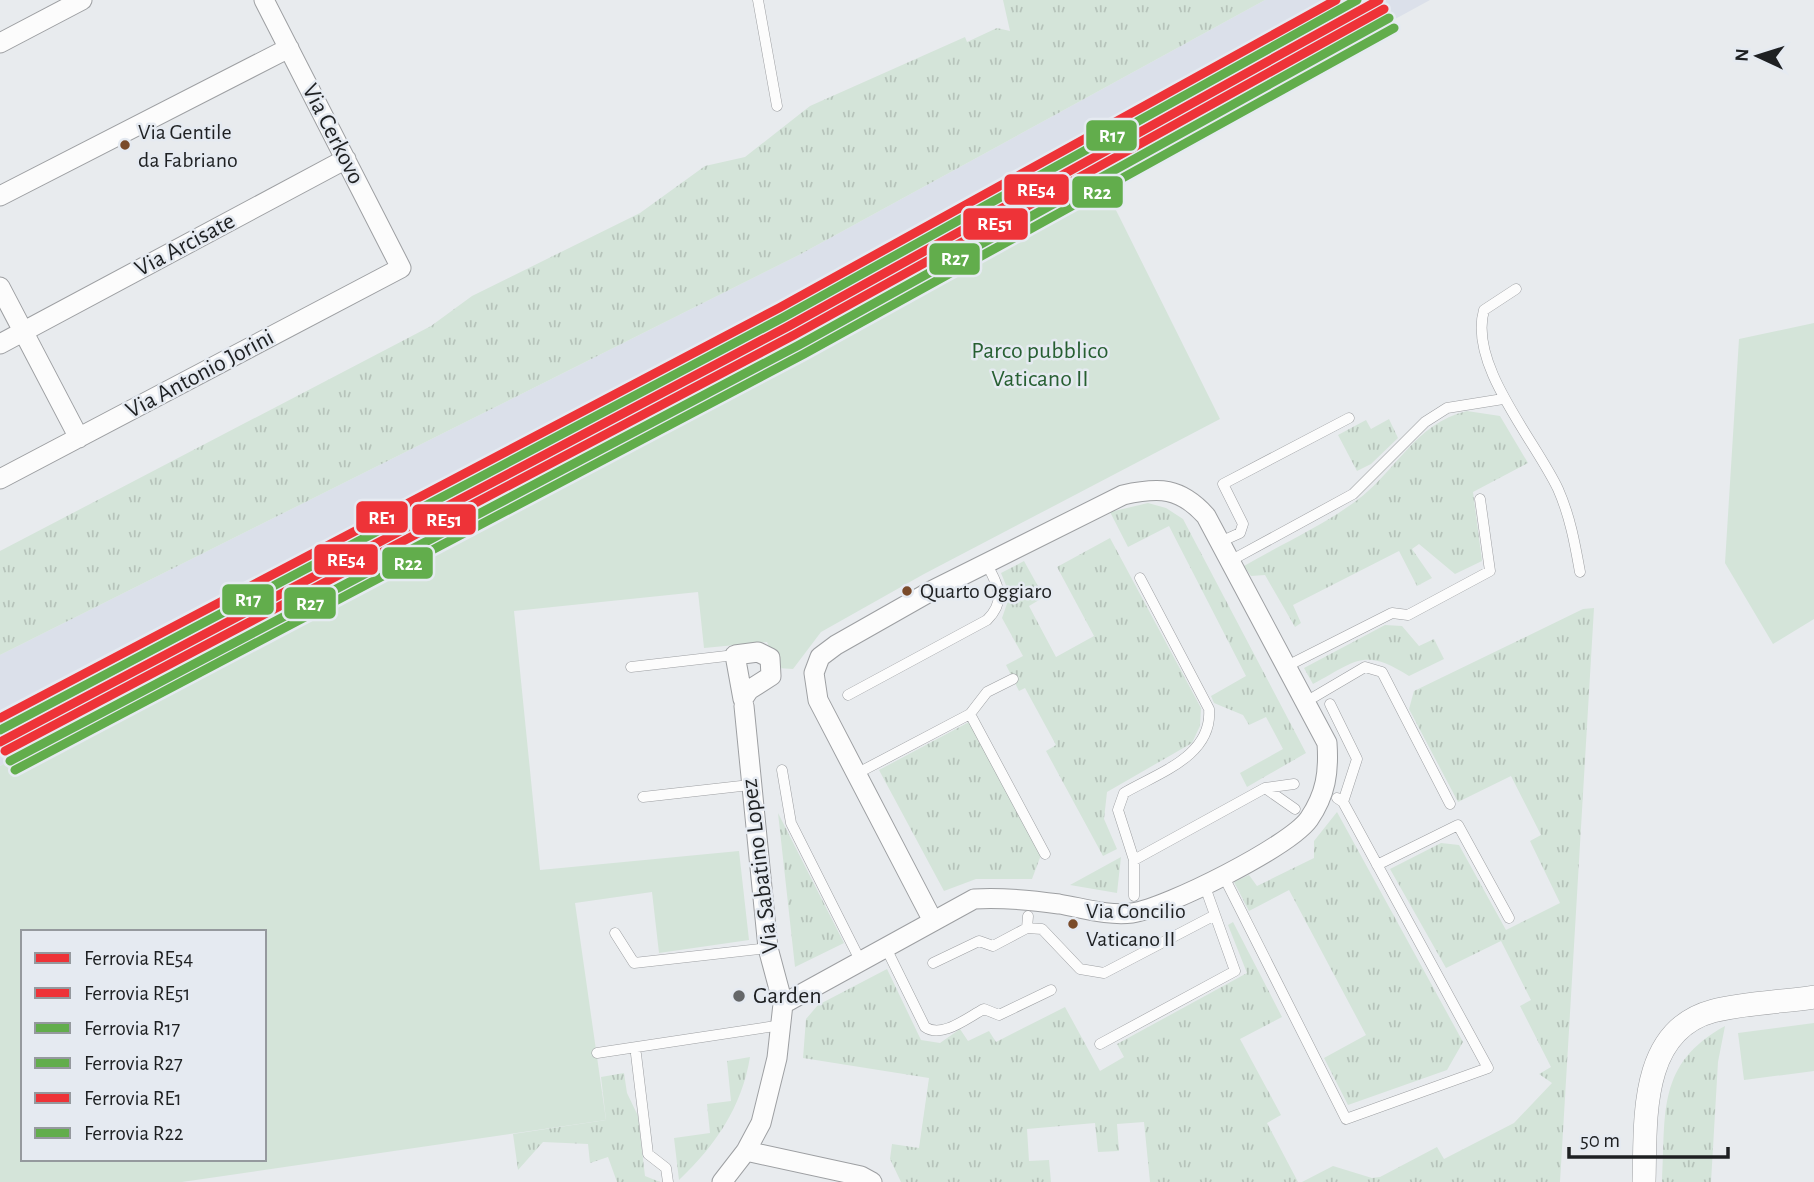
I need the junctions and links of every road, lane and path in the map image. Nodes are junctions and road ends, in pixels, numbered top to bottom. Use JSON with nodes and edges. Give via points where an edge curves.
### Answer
{"nodes":[{"id":1,"x":82,"y":0,"type":"edge"},
{"id":2,"x":264,"y":0,"type":"edge"},
{"id":3,"x":758,"y":0,"type":"edge"},
{"id":4,"x":0,"y":43,"type":"edge"},
{"id":5,"x":289,"y":48,"type":"junction"},
{"id":6,"x":777,"y":106,"type":"dead end"},
{"id":7,"x":346,"y":159,"type":"junction"},
{"id":8,"x":0,"y":197,"type":"edge"},
{"id":9,"x":401,"y":268,"type":"joint"},
{"id":10,"x":0,"y":287,"type":"edge"},
{"id":11,"x":1516,"y":289,"type":"dead end"},
{"id":12,"x":23,"y":331,"type":"junction"},
{"id":13,"x":0,"y":344,"type":"edge"},
{"id":14,"x":1503,"y":399,"type":"junction"},
{"id":15,"x":1349,"y":418,"type":"dead end"},
{"id":16,"x":79,"y":438,"type":"junction"},
{"id":17,"x":0,"y":479,"type":"edge"},
{"id":18,"x":1480,"y":499,"type":"dead end"},
{"id":19,"x":1220,"y":542,"type":"junction"},
{"id":20,"x":1230,"y":561,"type":"junction"},
{"id":21,"x":986,"y":563,"type":"junction"},
{"id":22,"x":1580,"y":572,"type":"dead end"},
{"id":23,"x":1140,"y":578,"type":"dead end"},
{"id":24,"x":735,"y":655,"type":"junction"},
{"id":25,"x":1295,"y":662,"type":"dead end"},
{"id":26,"x":631,"y":667,"type":"dead end"},
{"id":27,"x":1013,"y":679,"type":"dead end"},
{"id":28,"x":848,"y":695,"type":"dead end"},
{"id":29,"x":1314,"y":697,"type":"dead end"},
{"id":30,"x":744,"y":702,"type":"junction"},
{"id":31,"x":1330,"y":704,"type":"dead end"},
{"id":32,"x":970,"y":713,"type":"junction"},
{"id":33,"x":782,"y":770,"type":"dead end"},
{"id":34,"x":856,"y":774,"type":"junction"},
{"id":35,"x":1294,"y":784,"type":"dead end"},
{"id":36,"x":750,"y":785,"type":"junction"},
{"id":37,"x":1265,"y":788,"type":"junction"},
{"id":38,"x":643,"y":797,"type":"dead end"},
{"id":39,"x":1450,"y":804,"type":"dead end"},
{"id":40,"x":1295,"y":809,"type":"dead end"},
{"id":41,"x":1045,"y":854,"type":"dead end"},
{"id":42,"x":1135,"y":860,"type":"junction"},
{"id":43,"x":1377,"y":865,"type":"junction"},
{"id":44,"x":1223,"y":874,"type":"junction"},
{"id":45,"x":1203,"y":884,"type":"junction"},
{"id":46,"x":1134,"y":896,"type":"dead end"},
{"id":47,"x":1215,"y":915,"type":"junction"},
{"id":48,"x":1028,"y":916,"type":"dead end"},
{"id":49,"x":1509,"y":918,"type":"dead end"},
{"id":50,"x":933,"y":921,"type":"junction"},
{"id":51,"x":1027,"y":928,"type":"junction"},
{"id":52,"x":615,"y":933,"type":"dead end"},
{"id":53,"x":885,"y":946,"type":"junction"},
{"id":54,"x":768,"y":948,"type":"junction"},
{"id":55,"x":860,"y":960,"type":"junction"},
{"id":56,"x":933,"y":963,"type":"dead end"},
{"id":57,"x":1051,"y":990,"type":"dead end"},
{"id":58,"x":1814,"y":997,"type":"edge"},
{"id":59,"x":783,"y":1004,"type":"junction"},
{"id":60,"x":782,"y":1025,"type":"junction"},
{"id":61,"x":1100,"y":1044,"type":"dead end"},
{"id":62,"x":597,"y":1053,"type":"dead end"},
{"id":63,"x":636,"y":1054,"type":"dead end"},
{"id":64,"x":746,"y":1151,"type":"junction"},
{"id":65,"x":668,"y":1182,"type":"edge"},
{"id":66,"x":722,"y":1182,"type":"edge"},
{"id":67,"x":872,"y":1182,"type":"edge"},
{"id":68,"x":1644,"y":1182,"type":"edge"}],
"edges":[{"from":1,"to":4,"type":"street"},
{"from":2,"to":5,"type":"street","name":"Via Cerkovo"},
{"from":3,"to":6,"type":"lane"},
{"from":5,"to":7,"type":"street","name":"Via Cerkovo"},
{"from":5,"to":8,"type":"street"},
{"from":7,"to":9,"type":"street","name":"Via Cerkovo"},
{"from":7,"to":12,"type":"street","name":"Via Arcisate"},
{"from":9,"to":16,"type":"street","name":"Via Antonio Jorini"},
{"from":10,"to":12,"type":"street"},
{"from":11,"to":14,"type":"lane","via":[[1484,310],[1479,328]]},
{"from":12,"to":13,"type":"street","name":"Via Arcisate"},
{"from":12,"to":16,"type":"street"},
{"from":14,"to":20,"type":"lane","via":[[1447,408],[1425,422],[1353,494]]},
{"from":14,"to":22,"type":"lane","via":[[1558,489],[1573,529]]},
{"from":15,"to":19,"type":"lane","via":[[1223,484],[1243,524],[1240,533]]},
{"from":16,"to":17,"type":"street","name":"Via Antonio Jorini"},
{"from":18,"to":25,"type":"lane","via":[[1490,571],[1408,615],[1392,613]]},
{"from":19,"to":20,"type":"street"},
{"from":19,"to":21,"type":"street","via":[[1191,500],[1149,489],[1123,495]]},
{"from":20,"to":44,"type":"street","via":[[1326,743],[1328,768],[1324,792],[1304,825]]},
{"from":21,"to":28,"type":"lane","via":[[1001,599],[987,620]]},
{"from":21,"to":34,"type":"street","via":[[820,657],[814,673],[818,700]]},
{"from":23,"to":42,"type":"lane","via":[[1209,709],[1210,722],[1198,750],[1124,793],[1118,810]]},
{"from":24,"to":26,"type":"lane"},
{"from":24,"to":30,"type":"street","name":"Via Sabatino Lopez"},
{"from":24,"to":30,"type":"street","via":[[758,652],[772,664],[771,676],[749,690]]},
{"from":27,"to":32,"type":"lane","via":[[987,692]]},
{"from":29,"to":39,"type":"lane","via":[[1366,667],[1382,672]]},
{"from":30,"to":36,"type":"street","name":"Via Sabatino Lopez"},
{"from":31,"to":43,"type":"lane","via":[[1357,758],[1340,800]]},
{"from":32,"to":34,"type":"lane"},
{"from":32,"to":41,"type":"lane"},
{"from":33,"to":55,"type":"lane","via":[[791,823]]},
{"from":34,"to":50,"type":"street"},
{"from":35,"to":37,"type":"lane"},
{"from":36,"to":38,"type":"lane"},
{"from":36,"to":54,"type":"street","name":"Via Sabatino Lopez"},
{"from":37,"to":40,"type":"lane"},
{"from":37,"to":42,"type":"lane"},
{"from":42,"to":46,"type":"lane"},
{"from":43,"to":44,"type":"lane","via":[[1488,1068],[1346,1119]]},
{"from":43,"to":49,"type":"lane","via":[[1458,825]]},
{"from":44,"to":45,"type":"street"},
{"from":45,"to":47,"type":"lane"},
{"from":45,"to":50,"type":"street","via":[[1134,912],[1107,913],[1002,897],[974,899]]},
{"from":47,"to":51,"type":"lane","via":[[1104,973],[1080,969],[1042,929]]},
{"from":47,"to":61,"type":"lane","via":[[1235,971]]},
{"from":48,"to":51,"type":"lane"},
{"from":50,"to":53,"type":"street"},
{"from":51,"to":56,"type":"lane","via":[[993,946],[979,941]]},
{"from":52,"to":54,"type":"lane","via":[[634,963]]},
{"from":53,"to":55,"type":"street"},
{"from":53,"to":57,"type":"lane","via":[[931,1031],[984,1009],[999,1015]]},
{"from":54,"to":59,"type":"street","name":"Via Sabatino Lopez"},
{"from":55,"to":59,"type":"street"},
{"from":58,"to":68,"type":"street","via":[[1711,1012],[1685,1026],[1666,1044],[1647,1097]]},
{"from":59,"to":60,"type":"street","name":"Via Sabatino Lopez"},
{"from":60,"to":62,"type":"lane"},
{"from":60,"to":64,"type":"street","name":"Via Sabatino Lopez","via":[[761,1123]]},
{"from":63,"to":65,"type":"lane","via":[[648,1154],[666,1168]]},
{"from":64,"to":66,"type":"street","name":"Via Sabatino Lopez"},
{"from":64,"to":67,"type":"street","via":[[861,1175]]}]}
